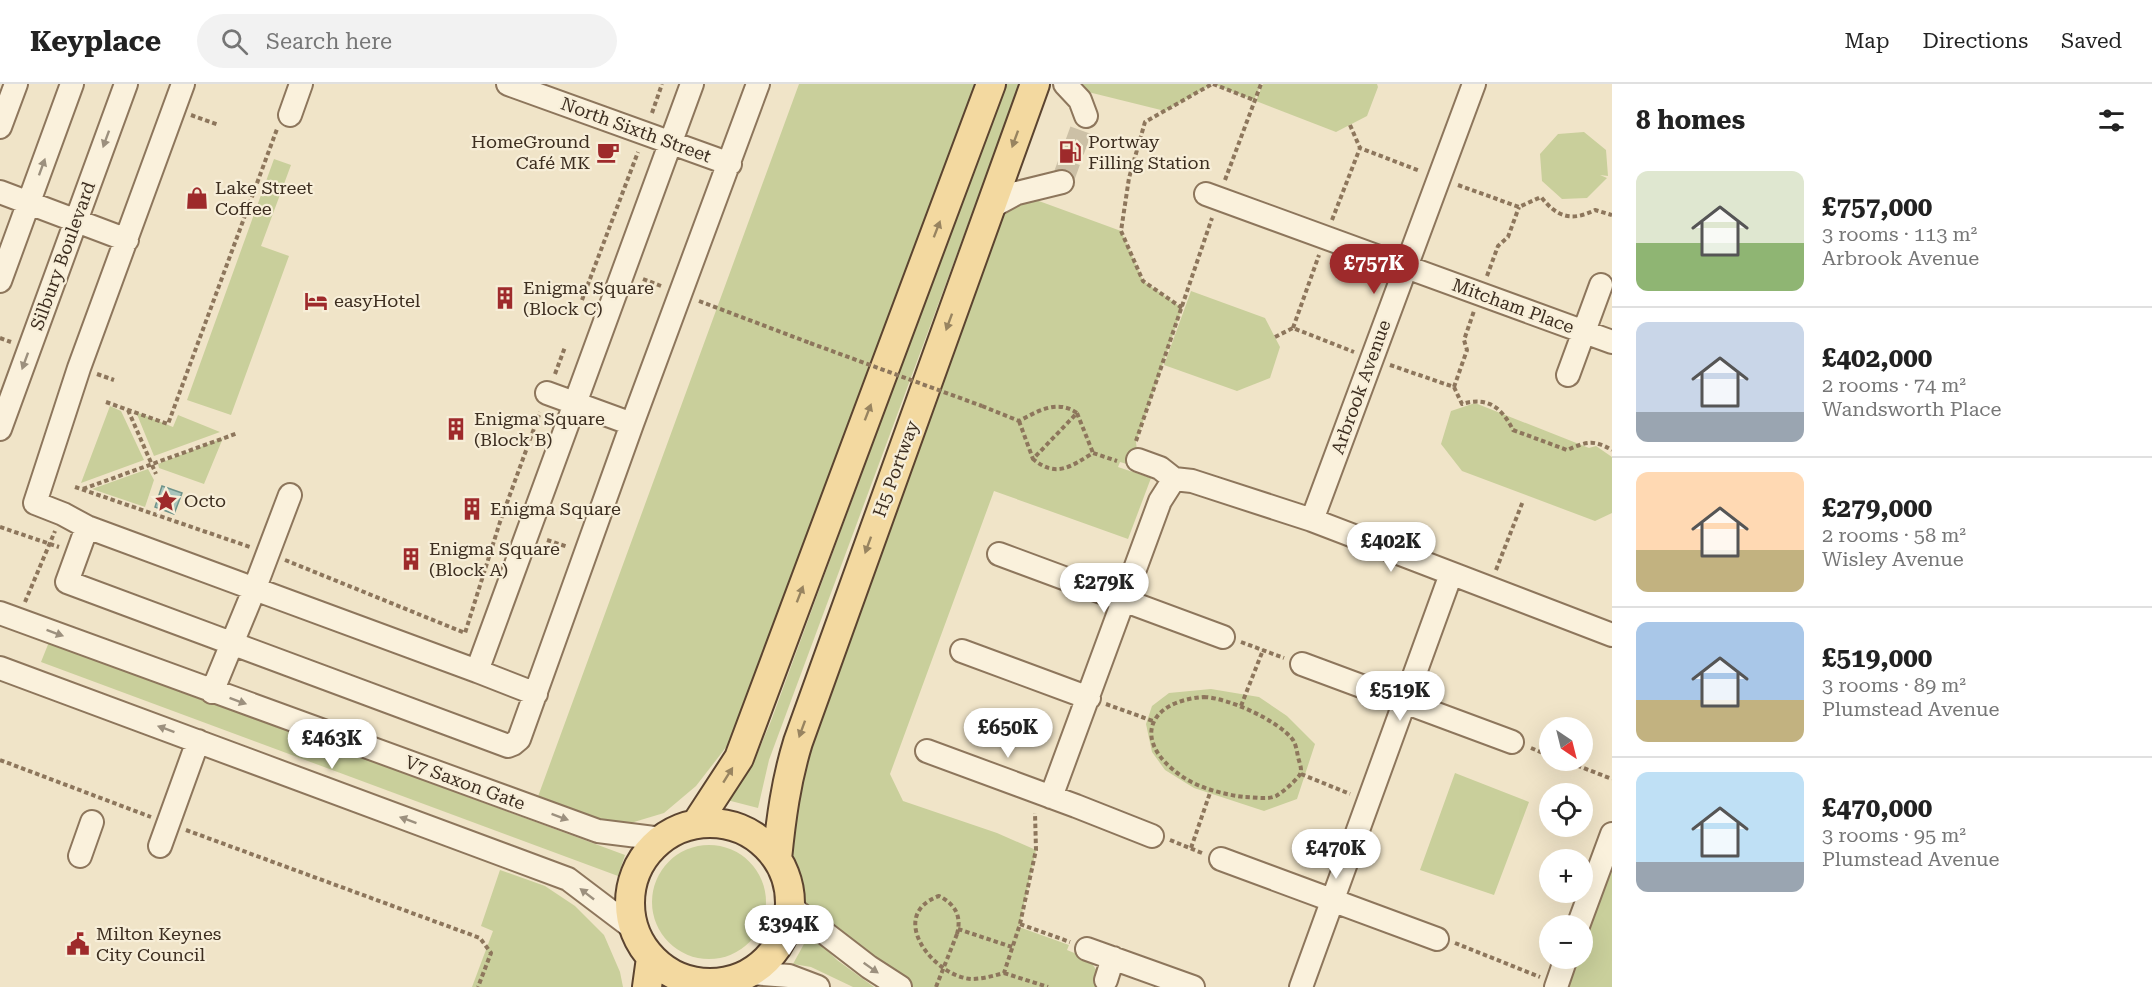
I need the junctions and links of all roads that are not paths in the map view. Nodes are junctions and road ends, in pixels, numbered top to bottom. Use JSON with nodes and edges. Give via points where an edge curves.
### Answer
{"nodes":[{"id":1,"x":16,"y":84,"type":"edge"},
{"id":2,"x":72,"y":84,"type":"edge"},
{"id":3,"x":126,"y":84,"type":"edge"},
{"id":4,"x":183,"y":84,"type":"edge"},
{"id":5,"x":301,"y":84,"type":"edge"},
{"id":6,"x":508,"y":84,"type":"edge"},
{"id":7,"x":692,"y":84,"type":"edge"},
{"id":8,"x":758,"y":84,"type":"edge"},
{"id":9,"x":991,"y":84,"type":"edge"},
{"id":10,"x":1035,"y":84,"type":"edge"},
{"id":11,"x":1065,"y":84,"type":"edge"},
{"id":12,"x":1474,"y":84,"type":"edge"},
{"id":13,"x":290,"y":115,"type":"road end"},
{"id":14,"x":1086,"y":116,"type":"dead end"},
{"id":15,"x":0,"y":127,"type":"edge"},
{"id":16,"x":671,"y":141,"type":"junction"},
{"id":17,"x":730,"y":164,"type":"junction"},
{"id":18,"x":1062,"y":182,"type":"dead end"},
{"id":19,"x":0,"y":192,"type":"edge"},
{"id":20,"x":1213,"y":196,"type":"road end"},
{"id":21,"x":29,"y":202,"type":"junction"},
{"id":22,"x":991,"y":207,"type":"junction"},
{"id":23,"x":76,"y":221,"type":"junction"},
{"id":24,"x":127,"y":240,"type":"junction"},
{"id":25,"x":1406,"y":266,"type":"junction"},
{"id":26,"x":0,"y":281,"type":"edge"},
{"id":27,"x":1601,"y":285,"type":"dead end"},
{"id":28,"x":1584,"y":332,"type":"junction"},
{"id":29,"x":1612,"y":342,"type":"edge"},
{"id":30,"x":1568,"y":375,"type":"dead end"},
{"id":31,"x":548,"y":393,"type":"road end"},
{"id":32,"x":575,"y":403,"type":"junction"},
{"id":33,"x":632,"y":424,"type":"junction"},
{"id":34,"x":0,"y":429,"type":"edge"},
{"id":35,"x":1138,"y":460,"type":"road end"},
{"id":36,"x":1174,"y":479,"type":"junction"},
{"id":37,"x":290,"y":495,"type":"dead end"},
{"id":38,"x":1312,"y":520,"type":"junction"},
{"id":39,"x":87,"y":528,"type":"junction"},
{"id":40,"x":999,"y":554,"type":"dead end"},
{"id":41,"x":1451,"y":574,"type":"junction"},
{"id":42,"x":254,"y":590,"type":"junction"},
{"id":43,"x":1124,"y":600,"type":"junction"},
{"id":44,"x":0,"y":613,"type":"edge"},
{"id":45,"x":1612,"y":635,"type":"edge"},
{"id":46,"x":1223,"y":637,"type":"road end"},
{"id":47,"x":231,"y":644,"type":"junction"},
{"id":48,"x":962,"y":651,"type":"dead end"},
{"id":49,"x":1302,"y":664,"type":"road end"},
{"id":50,"x":0,"y":668,"type":"edge"},
{"id":51,"x":477,"y":671,"type":"junction"},
{"id":52,"x":212,"y":692,"type":"junction"},
{"id":53,"x":536,"y":694,"type":"junction"},
{"id":54,"x":1089,"y":698,"type":"junction"},
{"id":55,"x":1405,"y":702,"type":"junction"},
{"id":56,"x":198,"y":741,"type":"junction"},
{"id":57,"x":1512,"y":742,"type":"dead end"},
{"id":58,"x":927,"y":751,"type":"dead end"},
{"id":59,"x":1051,"y":797,"type":"junction"},
{"id":60,"x":92,"y":822,"type":"dead end"},
{"id":61,"x":696,"y":825,"type":"junction"},
{"id":62,"x":1612,"y":834,"type":"edge"},
{"id":63,"x":1152,"y":836,"type":"road end"},
{"id":64,"x":662,"y":839,"type":"junction"},
{"id":65,"x":160,"y":846,"type":"dead end"},
{"id":66,"x":80,"y":856,"type":"dead end"},
{"id":67,"x":777,"y":859,"type":"junction"},
{"id":68,"x":1221,"y":860,"type":"road end"},
{"id":69,"x":1332,"y":900,"type":"junction"},
{"id":70,"x":791,"y":907,"type":"junction"},
{"id":71,"x":1582,"y":915,"type":"edge"},
{"id":72,"x":634,"y":929,"type":"junction"},
{"id":73,"x":1437,"y":939,"type":"road end"},
{"id":74,"x":1087,"y":949,"type":"road end"},
{"id":75,"x":651,"y":958,"type":"junction"},
{"id":76,"x":1113,"y":958,"type":"junction"},
{"id":77,"x":1562,"y":969,"type":"edge"},
{"id":78,"x":1106,"y":980,"type":"dead end"},
{"id":79,"x":735,"y":981,"type":"edge"},
{"id":80,"x":1556,"y":986,"type":"edge"},
{"id":81,"x":647,"y":987,"type":"edge"},
{"id":82,"x":818,"y":987,"type":"edge"},
{"id":83,"x":900,"y":987,"type":"edge"},
{"id":84,"x":1193,"y":987,"type":"edge"},
{"id":85,"x":1301,"y":987,"type":"edge"}],
"edges":[{"from":1,"to":15,"type":"street"},
{"from":21,"to":2,"type":"street","one_way":true},
{"from":3,"to":23,"type":"street","name":"Silbury Boulevard","one_way":true},
{"from":4,"to":24,"type":"street"},
{"from":5,"to":13,"type":"street"},
{"from":6,"to":16,"type":"street","name":"North Sixth Street"},
{"from":7,"to":16,"type":"street"},
{"from":8,"to":17,"type":"street"},
{"from":61,"to":9,"type":"main road","one_way":true,"via":[[739,758]]},
{"from":10,"to":22,"type":"main road","name":"H5 Portway","one_way":true},
{"from":11,"to":14,"type":"street","via":[[1080,100]]},
{"from":12,"to":25,"type":"street","name":"Arbrook Avenue"},
{"from":16,"to":17,"type":"street","name":"North Sixth Street"},
{"from":16,"to":32,"type":"street"},
{"from":17,"to":33,"type":"street"},
{"from":18,"to":22,"type":"street","via":[[1017,193]]},
{"from":19,"to":21,"type":"street"},
{"from":20,"to":25,"type":"street","name":"Mitcham Place"},
{"from":21,"to":23,"type":"street"},
{"from":21,"to":26,"type":"street"},
{"from":22,"to":67,"type":"main road","name":"H5 Portway","one_way":true,"via":[[798,742],[788,775]]},
{"from":23,"to":24,"type":"street"},
{"from":23,"to":34,"type":"street","name":"Silbury Boulevard","one_way":true},
{"from":24,"to":39,"type":"street","via":[[79,368],[35,503]]},
{"from":25,"to":28,"type":"street","name":"Mitcham Place"},
{"from":25,"to":38,"type":"street","name":"Arbrook Avenue"},
{"from":27,"to":28,"type":"street","name":"Mitcham Place"},
{"from":28,"to":29,"type":"street","name":"Mitcham Place"},
{"from":28,"to":30,"type":"street","name":"Mitcham Place"},
{"from":31,"to":32,"type":"street"},
{"from":32,"to":33,"type":"street"},
{"from":32,"to":51,"type":"street"},
{"from":33,"to":53,"type":"street"},
{"from":35,"to":36,"type":"street","via":[[1160,468]]},
{"from":36,"to":38,"type":"street","via":[[1200,483]]},
{"from":36,"to":43,"type":"street","via":[[1160,501]]},
{"from":37,"to":42,"type":"street"},
{"from":38,"to":41,"type":"street"},
{"from":39,"to":42,"type":"street"},
{"from":39,"to":47,"type":"street","via":[[67,582]]},
{"from":40,"to":43,"type":"street"},
{"from":41,"to":45,"type":"street"},
{"from":41,"to":55,"type":"street"},
{"from":42,"to":47,"type":"street"},
{"from":42,"to":51,"type":"street"},
{"from":43,"to":46,"type":"street"},
{"from":43,"to":54,"type":"street"},
{"from":44,"to":52,"type":"street","name":"V7 Saxon Gate","one_way":true},
{"from":47,"to":52,"type":"street"},
{"from":47,"to":53,"type":"street","via":[[508,746],[519,739]]},
{"from":48,"to":54,"type":"street"},
{"from":49,"to":55,"type":"street"},
{"from":56,"to":50,"type":"street","one_way":true},
{"from":51,"to":53,"type":"street"},
{"from":52,"to":64,"type":"street","name":"V7 Saxon Gate","one_way":true,"via":[[598,831]]},
{"from":54,"to":59,"type":"street"},
{"from":55,"to":57,"type":"street"},
{"from":55,"to":69,"type":"street"},
{"from":56,"to":65,"type":"street"},
{"from":72,"to":56,"type":"street","one_way":true,"via":[[568,879]]},
{"from":58,"to":59,"type":"street"},
{"from":59,"to":63,"type":"street"},
{"from":60,"to":66,"type":"street"},
{"from":61,"to":64,"type":"main road"},
{"from":61,"to":67,"type":"main road","via":[[742,829],[762,842]]},
{"from":62,"to":71,"type":"street"},
{"from":64,"to":72,"type":"main road","via":[[645,857],[634,880],[630,904]]},
{"from":67,"to":70,"type":"main road","via":[[788,882]]},
{"from":68,"to":69,"type":"street"},
{"from":69,"to":73,"type":"street"},
{"from":69,"to":85,"type":"street"},
{"from":70,"to":79,"type":"main road","via":[[785,933],[771,956]]},
{"from":70,"to":83,"type":"street","one_way":true},
{"from":72,"to":75,"type":"main road"},
{"from":74,"to":76,"type":"street"},
{"from":75,"to":79,"type":"main road","via":[[683,978],[702,983]]},
{"from":75,"to":81,"type":"main road"},
{"from":76,"to":78,"type":"street"},
{"from":76,"to":84,"type":"street"},
{"from":77,"to":80,"type":"street"},
{"from":79,"to":82,"type":"street","via":[[789,976]]}]}
